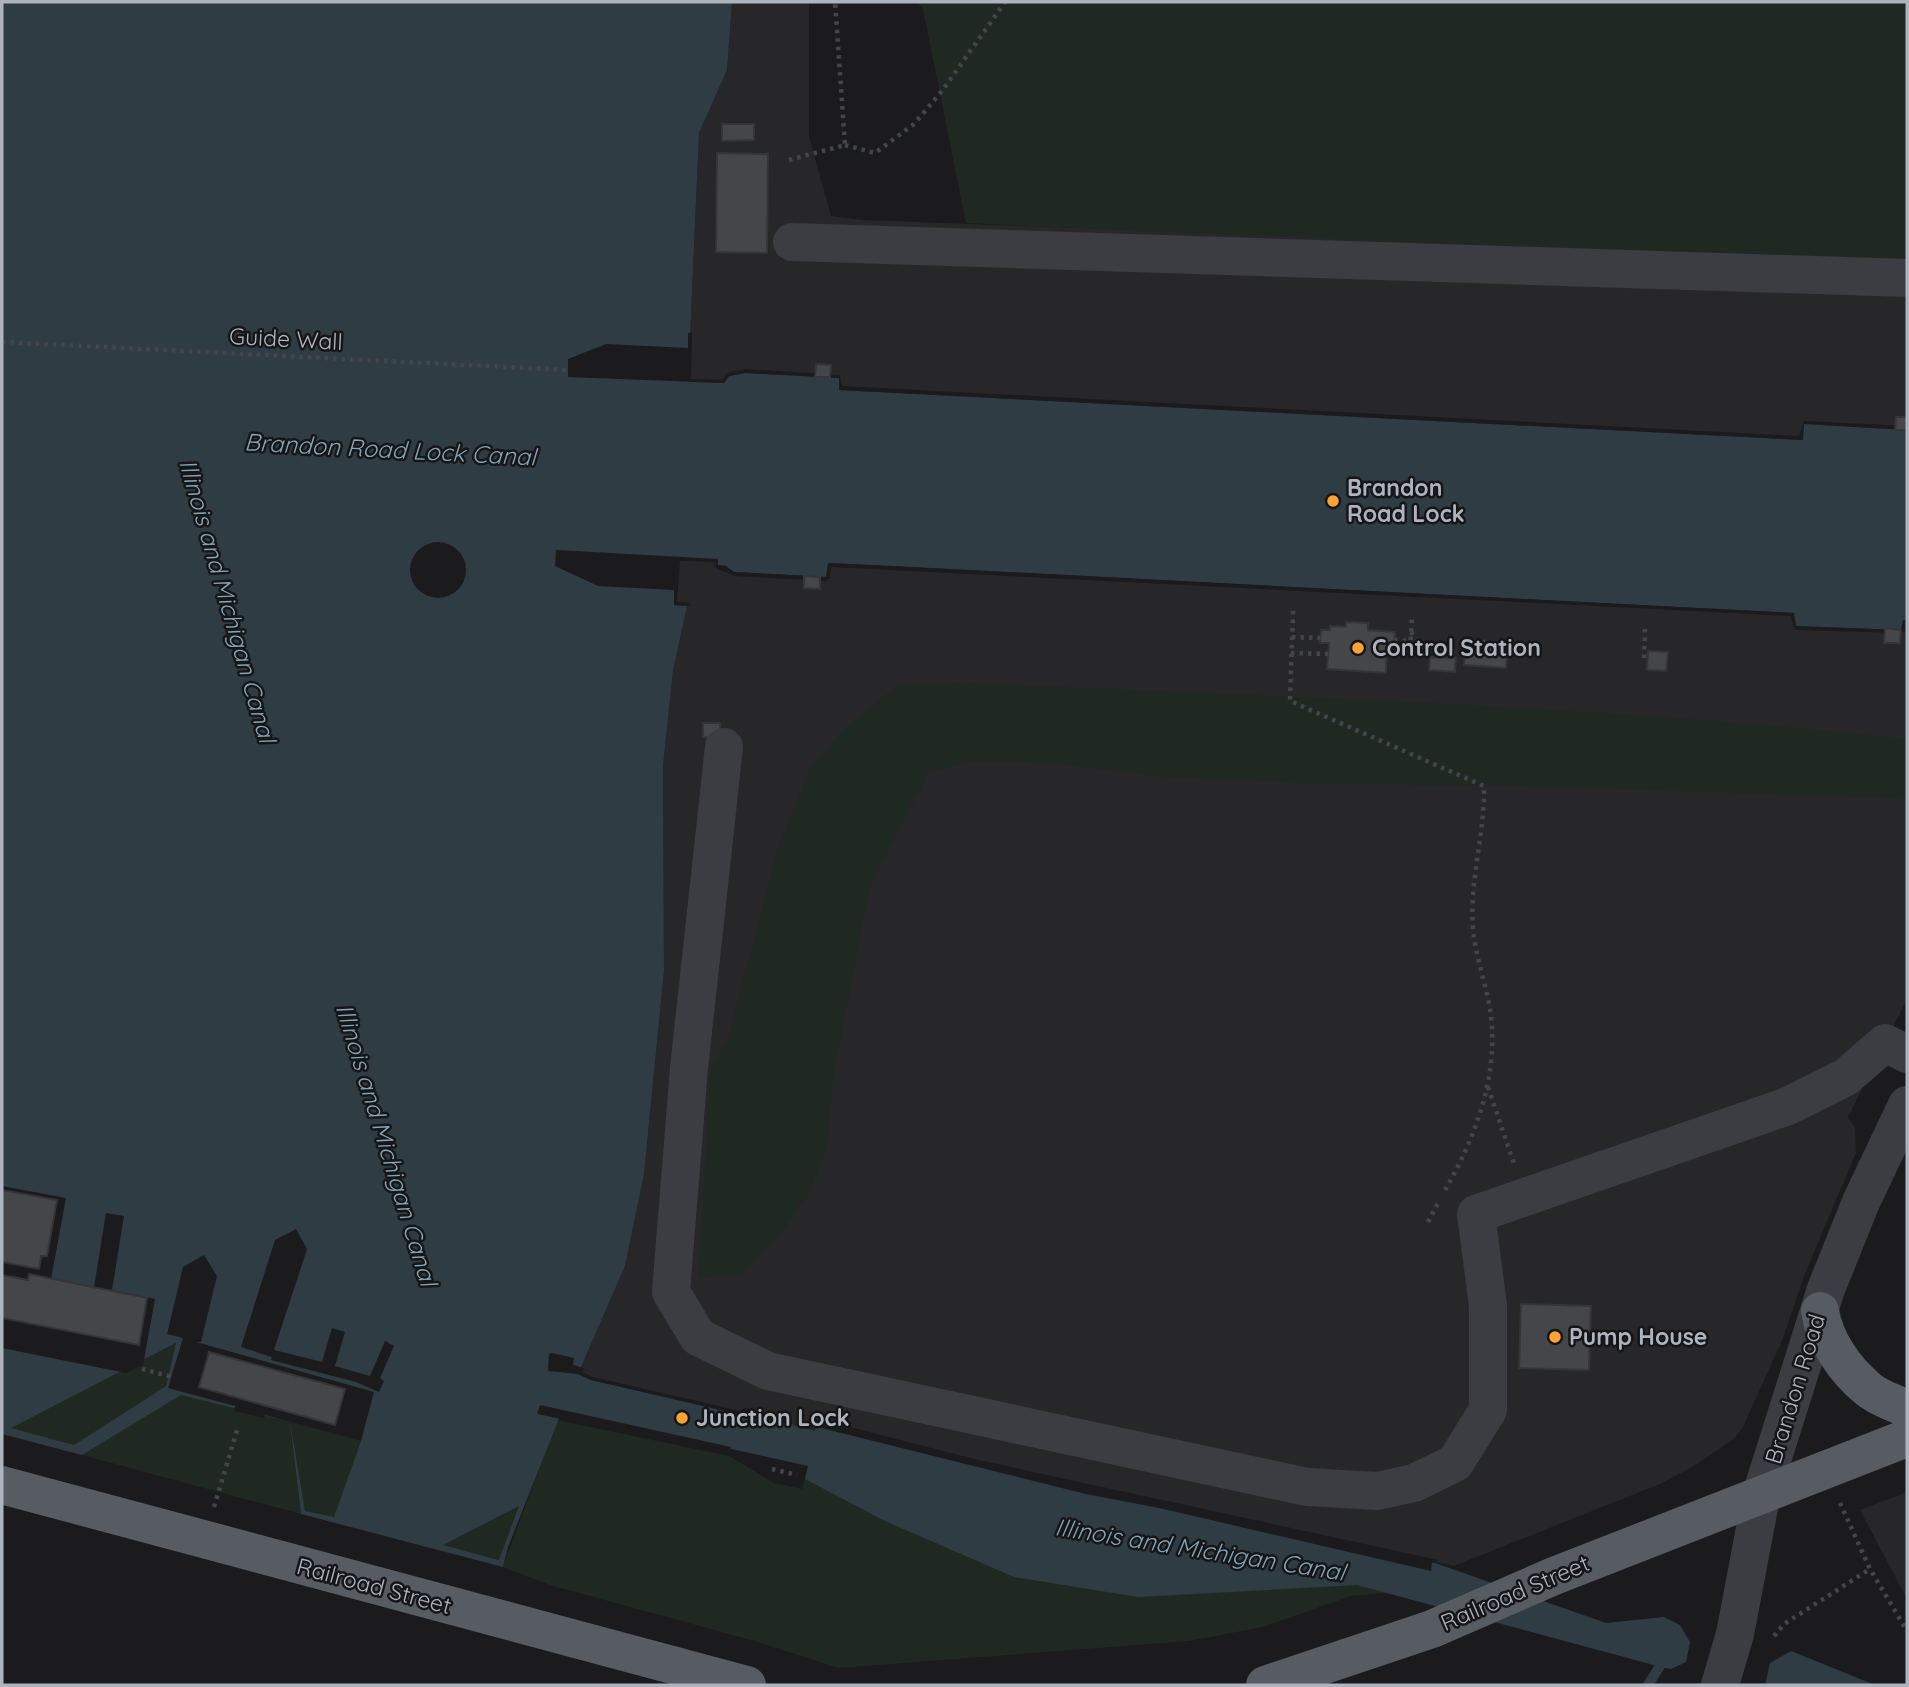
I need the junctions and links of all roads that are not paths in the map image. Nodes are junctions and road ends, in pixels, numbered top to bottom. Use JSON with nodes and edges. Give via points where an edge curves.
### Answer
{"nodes":[{"id":1,"x":792,"y":242,"type":"dead end"},
{"id":2,"x":1907,"y":278,"type":"edge"},
{"id":3,"x":724,"y":747,"type":"dead end"},
{"id":4,"x":1907,"y":1054,"type":"edge"},
{"id":5,"x":1907,"y":1105,"type":"edge"},
{"id":6,"x":1819,"y":1311,"type":"junction"},
{"id":7,"x":1907,"y":1409,"type":"edge"},
{"id":8,"x":1907,"y":1438,"type":"edge"},
{"id":9,"x":2,"y":1485,"type":"edge"},
{"id":10,"x":1762,"y":1492,"type":"junction"},
{"id":11,"x":747,"y":1685,"type":"edge"},
{"id":12,"x":1265,"y":1685,"type":"edge"},
{"id":13,"x":1720,"y":1685,"type":"edge"}],
"edges":[{"from":1,"to":2,"type":"street"},
{"from":3,"to":4,"type":"street","via":[[689,1068],[671,1292],[698,1337],[768,1371],[1307,1488],[1377,1491],[1414,1483],[1455,1463],[1488,1410],[1488,1306],[1476,1214],[1788,1106],[1846,1077],[1885,1043]]},
{"from":5,"to":6,"type":"street","name":"Brandon Road","via":[[1861,1202]]},
{"from":6,"to":7,"type":"main road","via":[[1823,1330],[1841,1360],[1869,1391]]},
{"from":6,"to":10,"type":"street","name":"Brandon Road"},
{"from":8,"to":10,"type":"main road","name":"Railroad Street"},
{"from":9,"to":11,"type":"main road","name":"Railroad Street"},
{"from":10,"to":12,"type":"main road","name":"Railroad Street","via":[[1432,1629]]},
{"from":10,"to":13,"type":"street","name":"Brandon Road","via":[[1735,1634]]}]}
